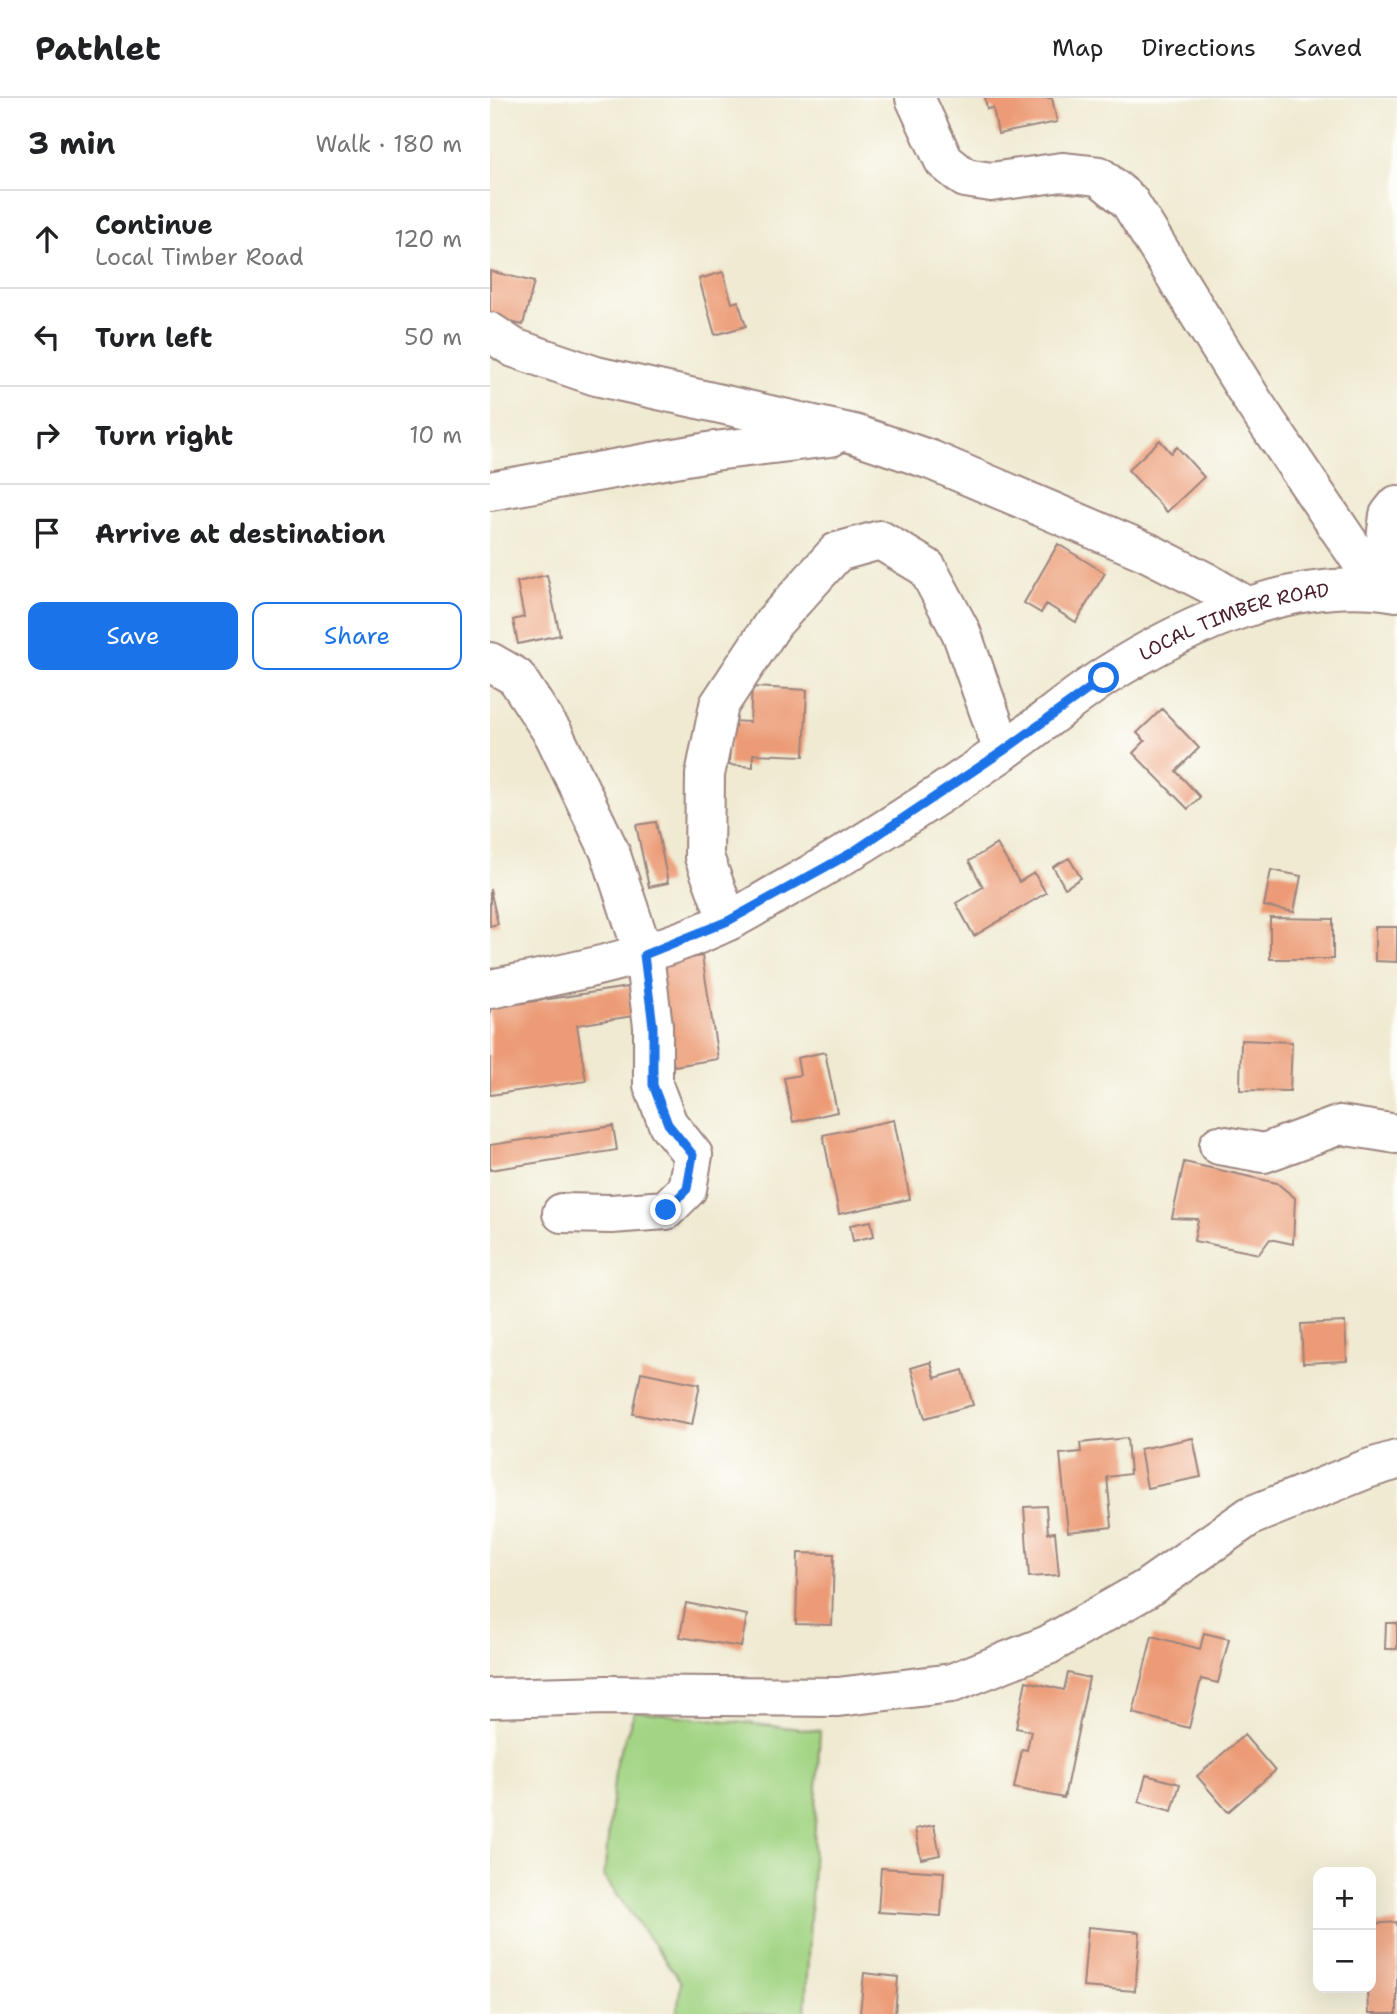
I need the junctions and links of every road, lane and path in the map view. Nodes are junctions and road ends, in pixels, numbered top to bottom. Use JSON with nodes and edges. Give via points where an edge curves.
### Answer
{"nodes":[{"id":1,"x":915,"y":98,"type":"edge"},
{"id":2,"x":490,"y":332,"type":"edge"},
{"id":3,"x":854,"y":434,"type":"junction"},
{"id":4,"x":490,"y":491,"type":"edge"},
{"id":5,"x":1397,"y":505,"type":"edge"},
{"id":6,"x":1388,"y":591,"type":"edge"},
{"id":7,"x":1248,"y":607,"type":"junction"},
{"id":8,"x":490,"y":662,"type":"edge"},
{"id":9,"x":1003,"y":751,"type":"junction"},
{"id":10,"x":728,"y":921,"type":"junction"},
{"id":11,"x":644,"y":955,"type":"junction"},
{"id":12,"x":490,"y":989,"type":"edge"},
{"id":13,"x":1397,"y":1134,"type":"edge"},
{"id":14,"x":1219,"y":1145,"type":"dead end"},
{"id":15,"x":562,"y":1213,"type":"dead end"},
{"id":16,"x":1397,"y":1460,"type":"edge"},
{"id":17,"x":490,"y":1698,"type":"edge"}],
"edges":[{"from":1,"to":6,"type":"street","via":[[944,161],[965,178],[991,181],[1062,172],[1099,176],[1129,201],[1254,403]]},
{"from":2,"to":3,"type":"street","via":[[514,348],[596,376]]},
{"from":3,"to":4,"type":"street","via":[[714,451]]},
{"from":3,"to":7,"type":"street","via":[[931,460],[1147,552]]},
{"from":5,"to":6,"type":"street","via":[[1390,515]]},
{"from":6,"to":7,"type":"street","name":"LOCAL TIMBER ROAD","via":[[1309,591]]},
{"from":7,"to":9,"type":"street","name":"LOCAL TIMBER ROAD","via":[[1185,630],[1127,664]]},
{"from":8,"to":11,"type":"street","via":[[516,677],[554,735],[610,852]]},
{"from":9,"to":10,"type":"street","name":"LOCAL TIMBER ROAD","via":[[851,853]]},
{"from":9,"to":10,"type":"street","via":[[961,632],[927,568],[880,540],[837,552],[774,622],[719,705],[705,775],[704,857]]},
{"from":10,"to":11,"type":"street","name":"LOCAL TIMBER ROAD"},
{"from":11,"to":12,"type":"street","name":"LOCAL TIMBER ROAD"},
{"from":11,"to":15,"type":"street","via":[[653,1026],[653,1085],[668,1124],[693,1155],[687,1189],[666,1210]]},
{"from":13,"to":14,"type":"street","via":[[1340,1125],[1264,1153]]},
{"from":16,"to":17,"type":"street","via":[[1250,1516],[1146,1589],[1048,1645],[951,1682],[838,1697]]}]}
